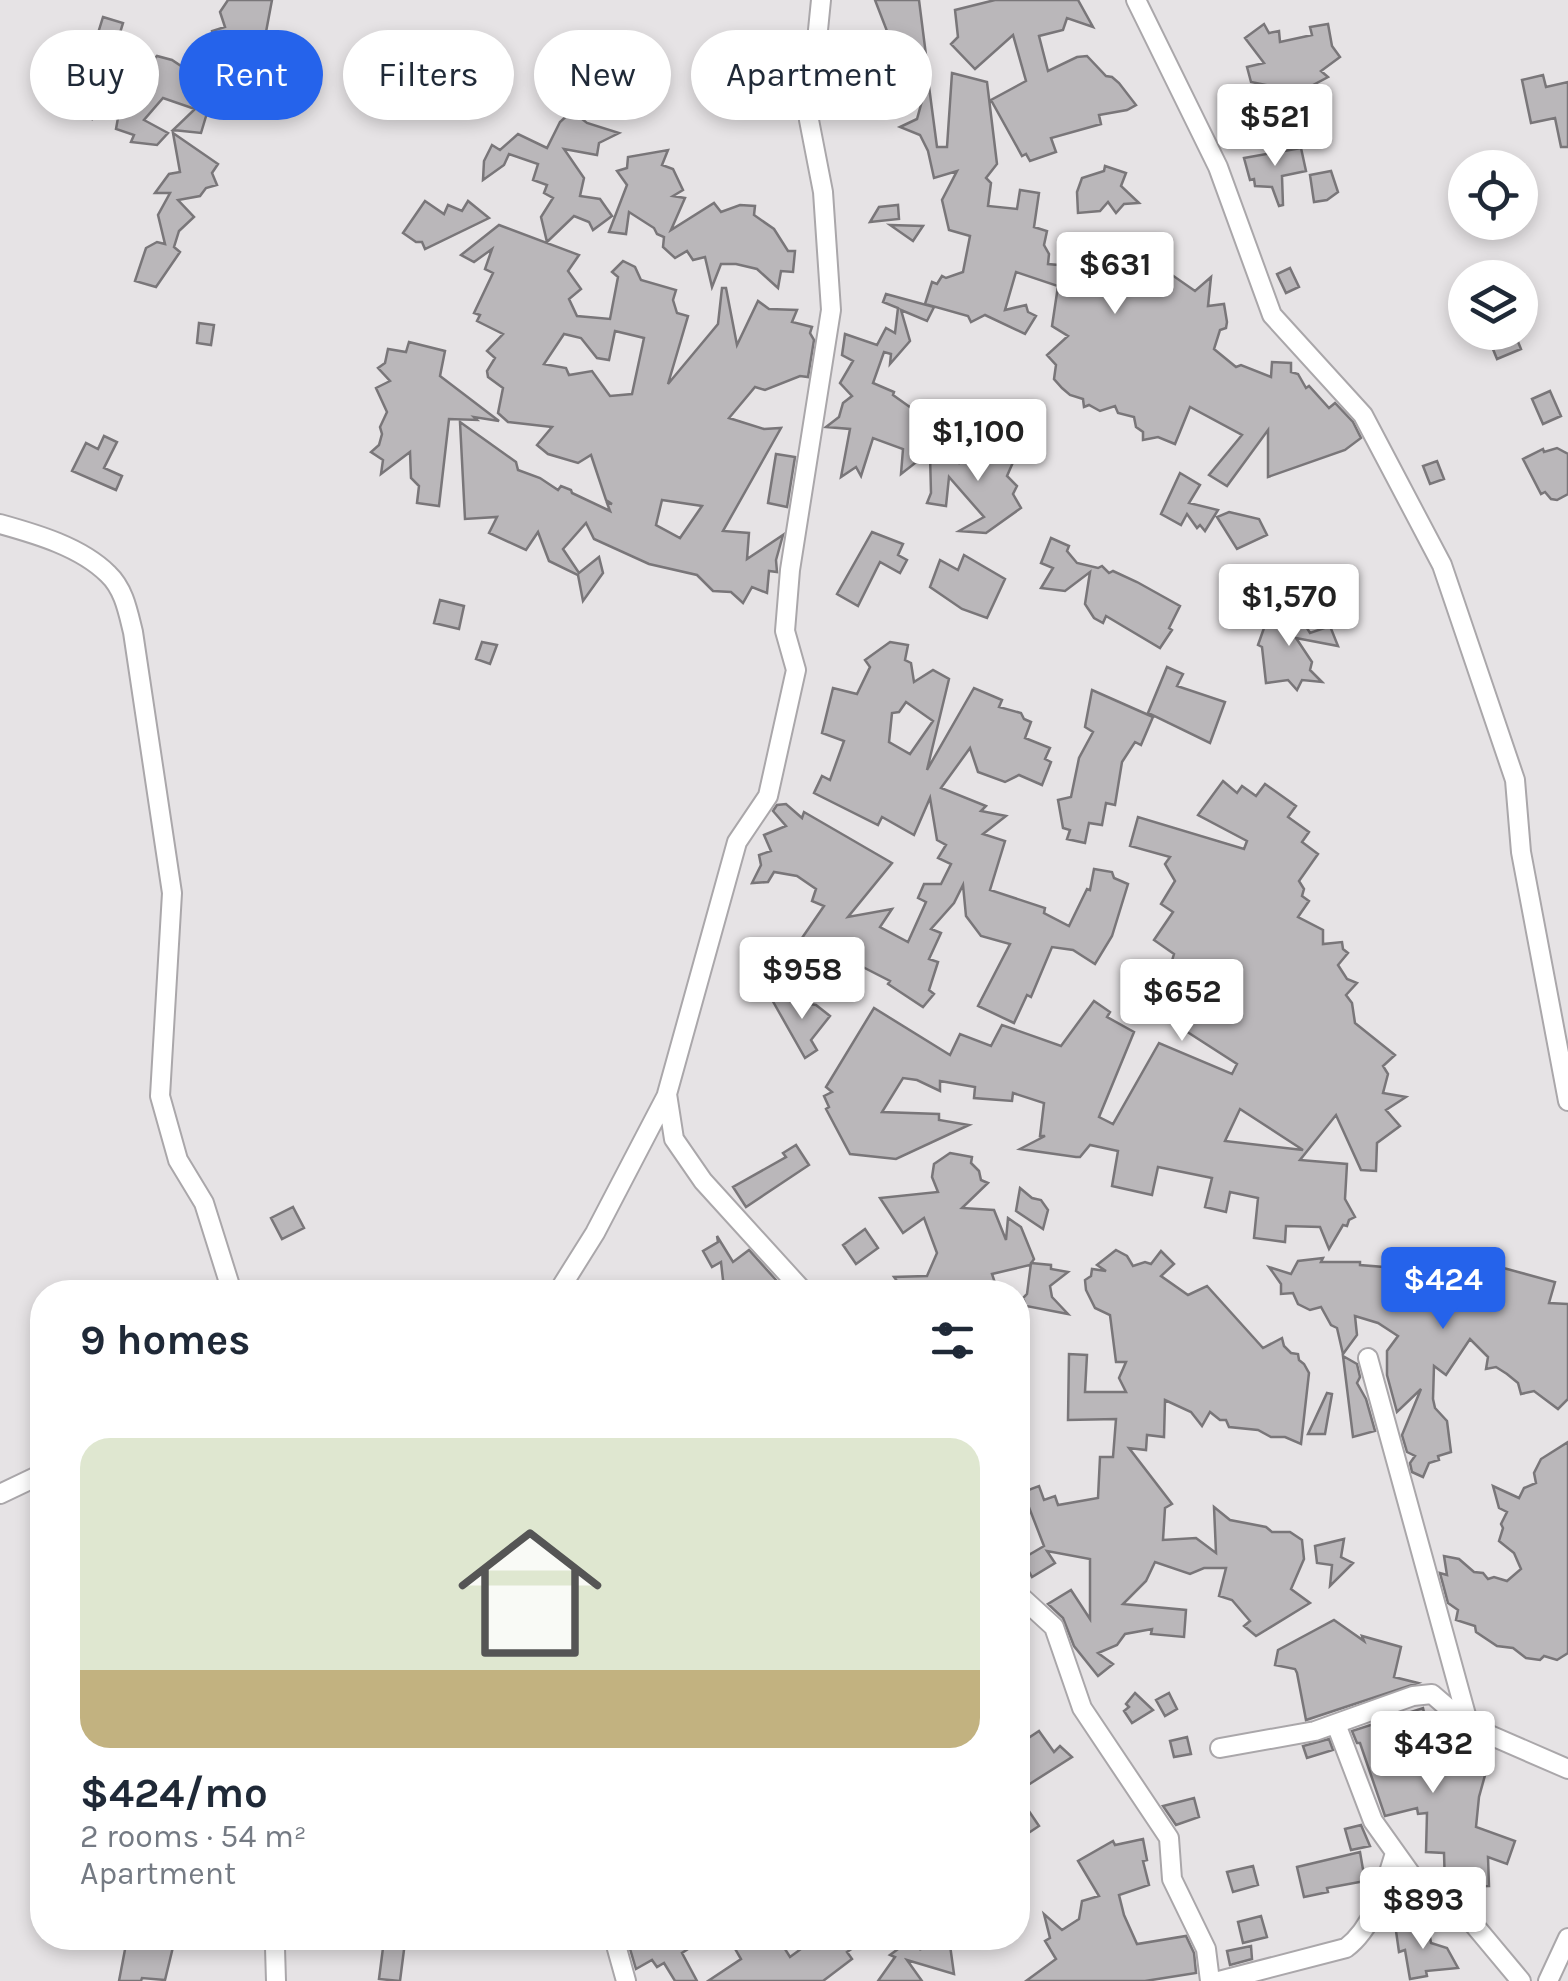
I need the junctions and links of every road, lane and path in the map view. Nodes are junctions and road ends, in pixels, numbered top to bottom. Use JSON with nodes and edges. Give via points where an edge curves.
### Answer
{"nodes":[{"id":1,"x":821,"y":0,"type":"edge"},
{"id":2,"x":1136,"y":0,"type":"edge"},
{"id":3,"x":0,"y":524,"type":"edge"},
{"id":4,"x":668,"y":1094,"type":"junction"},
{"id":5,"x":1568,"y":1101,"type":"edge"},
{"id":6,"x":228,"y":1280,"type":"edge"},
{"id":7,"x":565,"y":1280,"type":"edge"},
{"id":8,"x":793,"y":1280,"type":"edge"},
{"id":9,"x":1368,"y":1358,"type":"dead end"},
{"id":10,"x":30,"y":1480,"type":"edge"},
{"id":11,"x":0,"y":1494,"type":"edge"},
{"id":12,"x":1030,"y":1605,"type":"edge"},
{"id":13,"x":1336,"y":1724,"type":"junction"},
{"id":14,"x":1469,"y":1726,"type":"junction"},
{"id":15,"x":1220,"y":1748,"type":"dead end"},
{"id":16,"x":1568,"y":1769,"type":"edge"},
{"id":17,"x":1394,"y":1853,"type":"junction"},
{"id":18,"x":1568,"y":1938,"type":"edge"},
{"id":19,"x":277,"y":1950,"type":"edge"},
{"id":20,"x":617,"y":1950,"type":"edge"},
{"id":21,"x":276,"y":1981,"type":"edge"},
{"id":22,"x":626,"y":1981,"type":"edge"},
{"id":23,"x":1210,"y":1981,"type":"edge"},
{"id":24,"x":1219,"y":1981,"type":"edge"},
{"id":25,"x":1521,"y":1981,"type":"edge"},
{"id":26,"x":1548,"y":1981,"type":"edge"}],
"edges":[{"from":1,"to":4,"type":"street","via":[[808,120],[822,192],[831,310],[790,570],[785,631],[796,670],[768,796],[737,842]]},
{"from":2,"to":5,"type":"street","via":[[1218,167],[1272,315],[1363,415],[1442,564],[1516,780],[1521,852]]},
{"from":3,"to":6,"type":"street","via":[[82,556],[110,575],[126,601],[172,893],[160,1096],[178,1160],[204,1203]]},
{"from":4,"to":7,"type":"street"},
{"from":4,"to":8,"type":"street","via":[[674,1139],[703,1182]]},
{"from":9,"to":14,"type":"street"},
{"from":10,"to":11,"type":"street"},
{"from":12,"to":23,"type":"street","via":[[1054,1627],[1082,1708],[1169,1838],[1172,1879],[1206,1948]]},
{"from":13,"to":14,"type":"street","via":[[1432,1694]]},
{"from":13,"to":15,"type":"street"},
{"from":13,"to":17,"type":"street","via":[[1373,1821]]},
{"from":14,"to":16,"type":"street"},
{"from":17,"to":24,"type":"street","via":[[1368,1920],[1346,1948]]},
{"from":17,"to":25,"type":"street","via":[[1440,1914],[1465,1914]]},
{"from":18,"to":26,"type":"street"},
{"from":19,"to":21,"type":"street"},
{"from":20,"to":22,"type":"street"}]}
